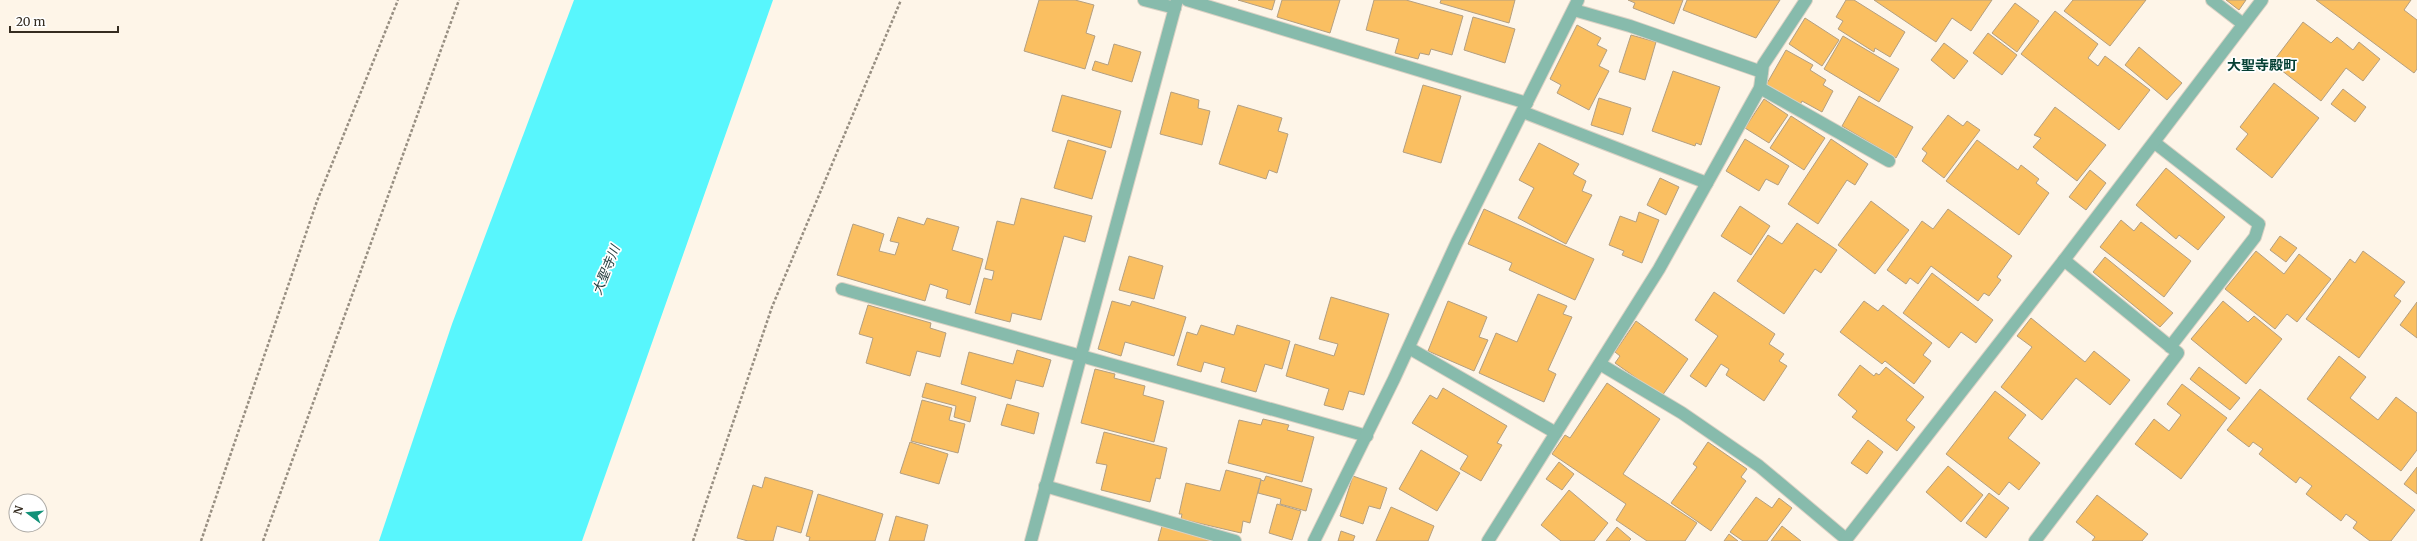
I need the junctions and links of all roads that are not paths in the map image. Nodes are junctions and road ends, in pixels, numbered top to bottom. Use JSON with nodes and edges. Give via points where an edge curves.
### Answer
{"nodes":[{"id":1,"x":1144,"y":0,"type":"edge"},
{"id":2,"x":1187,"y":0,"type":"edge"},
{"id":3,"x":1806,"y":0,"type":"edge"},
{"id":4,"x":2212,"y":0,"type":"edge"},
{"id":5,"x":2262,"y":0,"type":"edge"},
{"id":6,"x":1176,"y":4,"type":"edge"},
{"id":7,"x":1576,"y":5,"type":"edge"},
{"id":8,"x":2243,"y":24,"type":"junction"},
{"id":9,"x":1762,"y":72,"type":"junction"},
{"id":10,"x":1760,"y":88,"type":"junction"},
{"id":11,"x":1525,"y":108,"type":"junction"},
{"id":12,"x":2155,"y":143,"type":"junction"},
{"id":13,"x":1889,"y":161,"type":"dead end"},
{"id":14,"x":1706,"y":183,"type":"junction"},
{"id":15,"x":2064,"y":260,"type":"junction"},
{"id":16,"x":842,"y":289,"type":"dead end"},
{"id":17,"x":2170,"y":347,"type":"junction"},
{"id":18,"x":1409,"y":348,"type":"junction"},
{"id":19,"x":1081,"y":356,"type":"junction"},
{"id":20,"x":1600,"y":364,"type":"junction"},
{"id":21,"x":1556,"y":433,"type":"junction"},
{"id":22,"x":1367,"y":436,"type":"junction"},
{"id":23,"x":1045,"y":486,"type":"junction"},
{"id":24,"x":1845,"y":540,"type":"edge"},
{"id":25,"x":1031,"y":541,"type":"edge"},
{"id":26,"x":1235,"y":541,"type":"edge"},
{"id":27,"x":1314,"y":541,"type":"edge"},
{"id":28,"x":1488,"y":541,"type":"edge"},
{"id":29,"x":2034,"y":541,"type":"edge"}],
"edges":[{"from":1,"to":6,"type":"street"},
{"from":2,"to":11,"type":"street"},
{"from":3,"to":9,"type":"street","via":[[1763,65]]},
{"from":4,"to":8,"type":"street"},
{"from":5,"to":8,"type":"street"},
{"from":6,"to":19,"type":"street"},
{"from":7,"to":9,"type":"street"},
{"from":7,"to":11,"type":"street"},
{"from":8,"to":12,"type":"street"},
{"from":9,"to":10,"type":"street"},
{"from":10,"to":13,"type":"street"},
{"from":10,"to":14,"type":"street"},
{"from":11,"to":14,"type":"street"},
{"from":11,"to":18,"type":"street","via":[[1457,242]]},
{"from":12,"to":15,"type":"street"},
{"from":12,"to":17,"type":"street","via":[[2259,224],[2255,237]]},
{"from":14,"to":20,"type":"street","via":[[1659,269]]},
{"from":15,"to":17,"type":"street"},
{"from":15,"to":24,"type":"street"},
{"from":16,"to":19,"type":"street"},
{"from":17,"to":29,"type":"street","via":[[2178,353]]},
{"from":18,"to":21,"type":"street"},
{"from":18,"to":22,"type":"street"},
{"from":19,"to":22,"type":"street"},
{"from":19,"to":23,"type":"street"},
{"from":20,"to":21,"type":"street"},
{"from":20,"to":24,"type":"street","via":[[1682,413],[1759,466]]},
{"from":21,"to":28,"type":"street"},
{"from":22,"to":27,"type":"street"},
{"from":23,"to":25,"type":"street"},
{"from":23,"to":26,"type":"street"}]}
